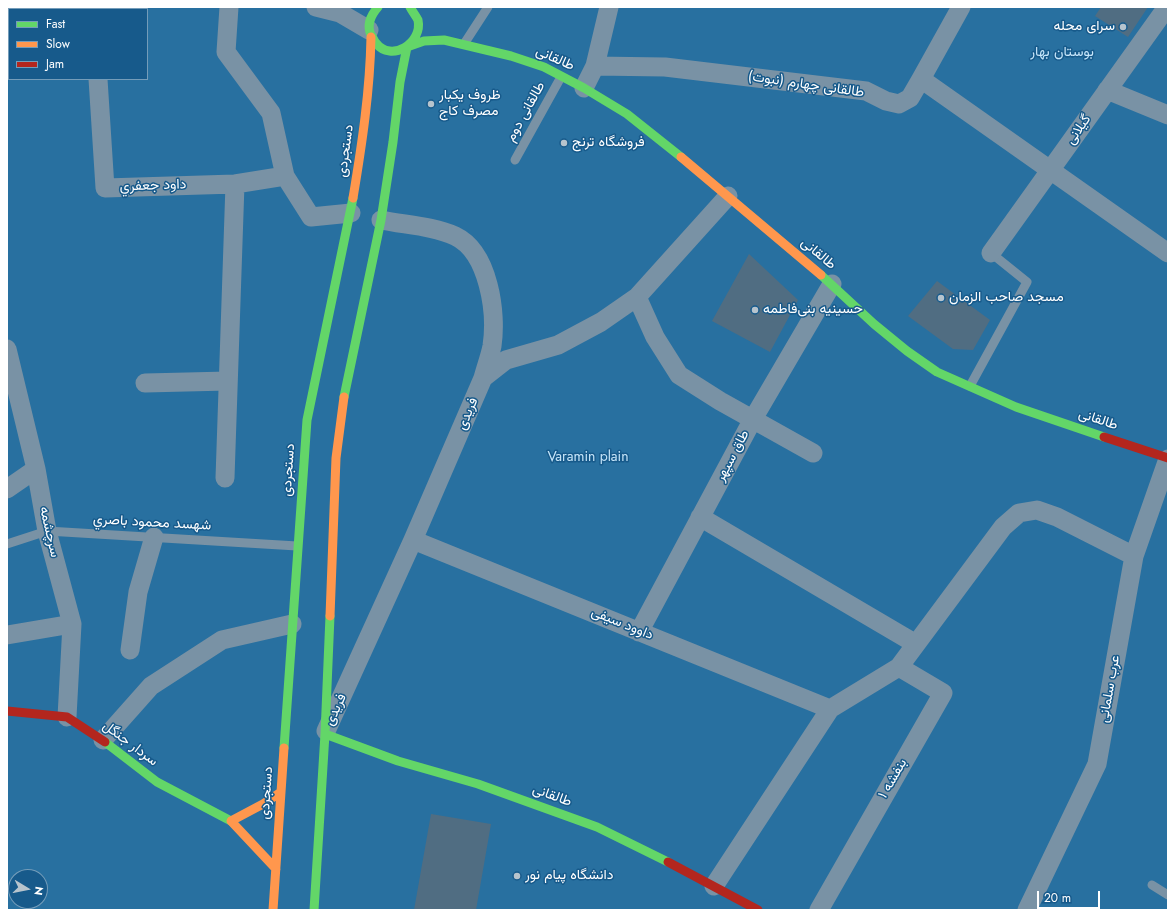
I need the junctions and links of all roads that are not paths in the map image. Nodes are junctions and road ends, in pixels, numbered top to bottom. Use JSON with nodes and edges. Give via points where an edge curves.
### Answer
{"nodes":[{"id":1,"x":229,"y":7,"type":"edge"},
{"id":2,"x":316,"y":7,"type":"edge"},
{"id":3,"x":378,"y":7,"type":"edge"},
{"id":4,"x":488,"y":7,"type":"edge"},
{"id":5,"x":609,"y":7,"type":"edge"},
{"id":6,"x":960,"y":7,"type":"edge"},
{"id":7,"x":1167,"y":7,"type":"edge"},
{"id":8,"x":412,"y":9,"type":"edge"},
{"id":9,"x":428,"y":24,"type":"dead end"},
{"id":10,"x":368,"y":27,"type":"junction"},
{"id":11,"x":439,"y":32,"type":"dead end"},
{"id":12,"x":464,"y":44,"type":"junction"},
{"id":13,"x":408,"y":47,"type":"junction"},
{"id":14,"x":596,"y":66,"type":"junction"},
{"id":15,"x":562,"y":77,"type":"junction"},
{"id":16,"x":921,"y":79,"type":"junction"},
{"id":17,"x":98,"y":80,"type":"edge"},
{"id":18,"x":584,"y":88,"type":"junction"},
{"id":19,"x":1107,"y":90,"type":"junction"},
{"id":20,"x":1168,"y":115,"type":"edge"},
{"id":21,"x":516,"y":160,"type":"dead end"},
{"id":22,"x":1050,"y":170,"type":"junction"},
{"id":23,"x":285,"y":176,"type":"junction"},
{"id":24,"x":235,"y":184,"type":"junction"},
{"id":25,"x":728,"y":196,"type":"junction"},
{"id":26,"x":351,"y":213,"type":"junction"},
{"id":27,"x":381,"y":220,"type":"junction"},
{"id":28,"x":1168,"y":253,"type":"edge"},
{"id":29,"x":991,"y":254,"type":"joint"},
{"id":30,"x":832,"y":284,"type":"junction"},
{"id":31,"x":637,"y":296,"type":"junction"},
{"id":32,"x":7,"y":349,"type":"edge"},
{"id":33,"x":483,"y":378,"type":"junction"},
{"id":34,"x":228,"y":381,"type":"junction"},
{"id":35,"x":145,"y":383,"type":"dead end"},
{"id":36,"x":969,"y":387,"type":"junction"},
{"id":37,"x":753,"y":419,"type":"junction"},
{"id":38,"x":812,"y":453,"type":"dead end"},
{"id":39,"x":1168,"y":458,"type":"edge"},
{"id":40,"x":36,"y":468,"type":"junction"},
{"id":41,"x":225,"y":478,"type":"dead end"},
{"id":42,"x":7,"y":489,"type":"edge"},
{"id":43,"x":700,"y":517,"type":"junction"},
{"id":44,"x":47,"y":531,"type":"junction"},
{"id":45,"x":154,"y":537,"type":"junction"},
{"id":46,"x":413,"y":540,"type":"junction"},
{"id":47,"x":7,"y":544,"type":"edge"},
{"id":48,"x":297,"y":546,"type":"junction"},
{"id":49,"x":1134,"y":556,"type":"junction"},
{"id":50,"x":72,"y":624,"type":"junction"},
{"id":51,"x":292,"y":624,"type":"junction"},
{"id":52,"x":639,"y":632,"type":"junction"},
{"id":53,"x":7,"y":635,"type":"edge"},
{"id":54,"x":916,"y":644,"type":"junction"},
{"id":55,"x":130,"y":650,"type":"dead end"},
{"id":56,"x":899,"y":667,"type":"junction"},
{"id":57,"x":830,"y":709,"type":"junction"},
{"id":58,"x":7,"y":711,"type":"edge"},
{"id":59,"x":68,"y":717,"type":"junction"},
{"id":60,"x":325,"y":734,"type":"junction"},
{"id":61,"x":103,"y":740,"type":"junction"},
{"id":62,"x":281,"y":792,"type":"junction"},
{"id":63,"x":231,"y":821,"type":"junction"},
{"id":64,"x":276,"y":869,"type":"junction"},
{"id":65,"x":1152,"y":885,"type":"dead end"},
{"id":66,"x":714,"y":886,"type":"junction"},
{"id":67,"x":1168,"y":895,"type":"edge"},
{"id":68,"x":273,"y":910,"type":"edge"},
{"id":69,"x":314,"y":910,"type":"edge"},
{"id":70,"x":758,"y":910,"type":"edge"},
{"id":71,"x":819,"y":910,"type":"edge"},
{"id":72,"x":1027,"y":910,"type":"edge"}],
"edges":[{"from":1,"to":23,"type":"street","via":[[226,52],[271,113]]},
{"from":2,"to":10,"type":"street","via":[[340,13]]},
{"from":3,"to":10,"type":"main road","name":"دستجردی","via":[[372,14]]},
{"from":4,"to":12,"type":"lane"},
{"from":5,"to":14,"type":"street"},
{"from":6,"to":16,"type":"street","name":"طالقانی چهارم (نبوت)"},
{"from":7,"to":19,"type":"street","name":"گیلانی"},
{"from":8,"to":9,"type":"main road"},
{"from":8,"to":13,"type":"main road","via":[[419,26],[414,42]]},
{"from":10,"to":13,"type":"main road","name":"طالقانی","via":[[375,43],[387,51],[394,52]]},
{"from":10,"to":26,"type":"main road","name":"دستجردی","via":[[370,75]]},
{"from":11,"to":12,"type":"main road","name":"طالقانی"},
{"from":12,"to":13,"type":"main road","name":"طالقانی","via":[[424,40]]},
{"from":12,"to":15,"type":"main road","name":"طالقانی","via":[[524,61]]},
{"from":13,"to":27,"type":"main road","via":[[400,82]]},
{"from":14,"to":16,"type":"street","name":"طالقانی چهارم (نبوت)","via":[[665,67],[866,91],[899,104],[910,98]]},
{"from":14,"to":18,"type":"street"},
{"from":15,"to":18,"type":"main road","name":"طالقانی"},
{"from":15,"to":21,"type":"lane","name":"طالقانی دوم"},
{"from":16,"to":22,"type":"street"},
{"from":17,"to":24,"type":"street","name":"داود جعفري","via":[[105,188]]},
{"from":18,"to":25,"type":"main road","name":"طالقانی","via":[[627,114]]},
{"from":19,"to":20,"type":"street"},
{"from":19,"to":22,"type":"street","name":"گیلانی"},
{"from":22,"to":28,"type":"street"},
{"from":22,"to":29,"type":"street","name":"گیلانی"},
{"from":23,"to":24,"type":"street","name":"داود جعفري"},
{"from":23,"to":26,"type":"street","via":[[311,217]]},
{"from":24,"to":34,"type":"street"},
{"from":25,"to":30,"type":"main road","name":"طالقانی"},
{"from":25,"to":31,"type":"street","name":"فریدی"},
{"from":26,"to":48,"type":"main road","name":"دستجردی","via":[[306,420]]},
{"from":27,"to":33,"type":"street","via":[[432,229],[456,237],[474,250],[488,280],[493,311],[492,345]]},
{"from":27,"to":60,"type":"main road","via":[[345,390],[336,458]]},
{"from":29,"to":36,"type":"lane","via":[[1026,282]]},
{"from":30,"to":36,"type":"main road","name":"طالقانی","via":[[907,351],[937,372]]},
{"from":30,"to":37,"type":"street","name":"طاق سپهر"},
{"from":31,"to":33,"type":"street","name":"فریدی","via":[[601,322],[558,345],[506,360]]},
{"from":31,"to":37,"type":"street","via":[[655,337],[680,375]]},
{"from":32,"to":40,"type":"street","name":"سرچشمه"},
{"from":33,"to":46,"type":"street","name":"فریدی"},
{"from":34,"to":35,"type":"street"},
{"from":34,"to":41,"type":"street"},
{"from":36,"to":39,"type":"main road","name":"طالقانی","via":[[1016,407]]},
{"from":37,"to":38,"type":"street"},
{"from":37,"to":43,"type":"street","name":"طاق سپهر"},
{"from":39,"to":49,"type":"street","name":"عرب سلمانی"},
{"from":40,"to":42,"type":"street"},
{"from":40,"to":44,"type":"street","name":"سرچشمه"},
{"from":43,"to":52,"type":"street","name":"طاق سپهر"},
{"from":43,"to":54,"type":"street"},
{"from":44,"to":45,"type":"lane","name":"شهسد محمود باصري"},
{"from":44,"to":47,"type":"lane","name":"شهسد محمود باصري"},
{"from":44,"to":50,"type":"street","name":"سرچشمه"},
{"from":45,"to":48,"type":"lane","name":"شهسد محمود باصري"},
{"from":45,"to":55,"type":"street","via":[[138,592]]},
{"from":46,"to":52,"type":"street","name":"داوود سیفی"},
{"from":46,"to":60,"type":"street","name":"فریدی"},
{"from":48,"to":51,"type":"main road","name":"دستجردی"},
{"from":49,"to":54,"type":"street","via":[[1057,517],[1037,510],[1019,513],[1003,528]]},
{"from":49,"to":72,"type":"street","name":"عرب سلمانی","via":[[1097,764]]},
{"from":50,"to":53,"type":"street"},
{"from":50,"to":59,"type":"street","name":"سرچشمه"},
{"from":51,"to":61,"type":"street","via":[[222,640],[151,686]]},
{"from":51,"to":62,"type":"main road","name":"دستجردی"},
{"from":52,"to":57,"type":"street","name":"داوود سیفی"},
{"from":54,"to":56,"type":"street"},
{"from":56,"to":57,"type":"street"},
{"from":56,"to":71,"type":"street","name":"بنفشه ۱","via":[[943,693]]},
{"from":57,"to":66,"type":"street"},
{"from":58,"to":59,"type":"main road","name":"سردار جنگل"},
{"from":59,"to":61,"type":"main road","name":"سردار جنگل"},
{"from":60,"to":66,"type":"main road","name":"طالقانی","via":[[398,761],[478,784],[597,827]]},
{"from":60,"to":69,"type":"main road"},
{"from":61,"to":63,"type":"main road","name":"سردار جنگل","via":[[156,782]]},
{"from":62,"to":63,"type":"main road"},
{"from":62,"to":64,"type":"main road","name":"دستجردی"},
{"from":63,"to":64,"type":"main road","name":"سردار جنگل"},
{"from":64,"to":68,"type":"main road","name":"دستجردی"},
{"from":65,"to":67,"type":"lane"},
{"from":66,"to":70,"type":"main road","name":"طالقانی"}]}
